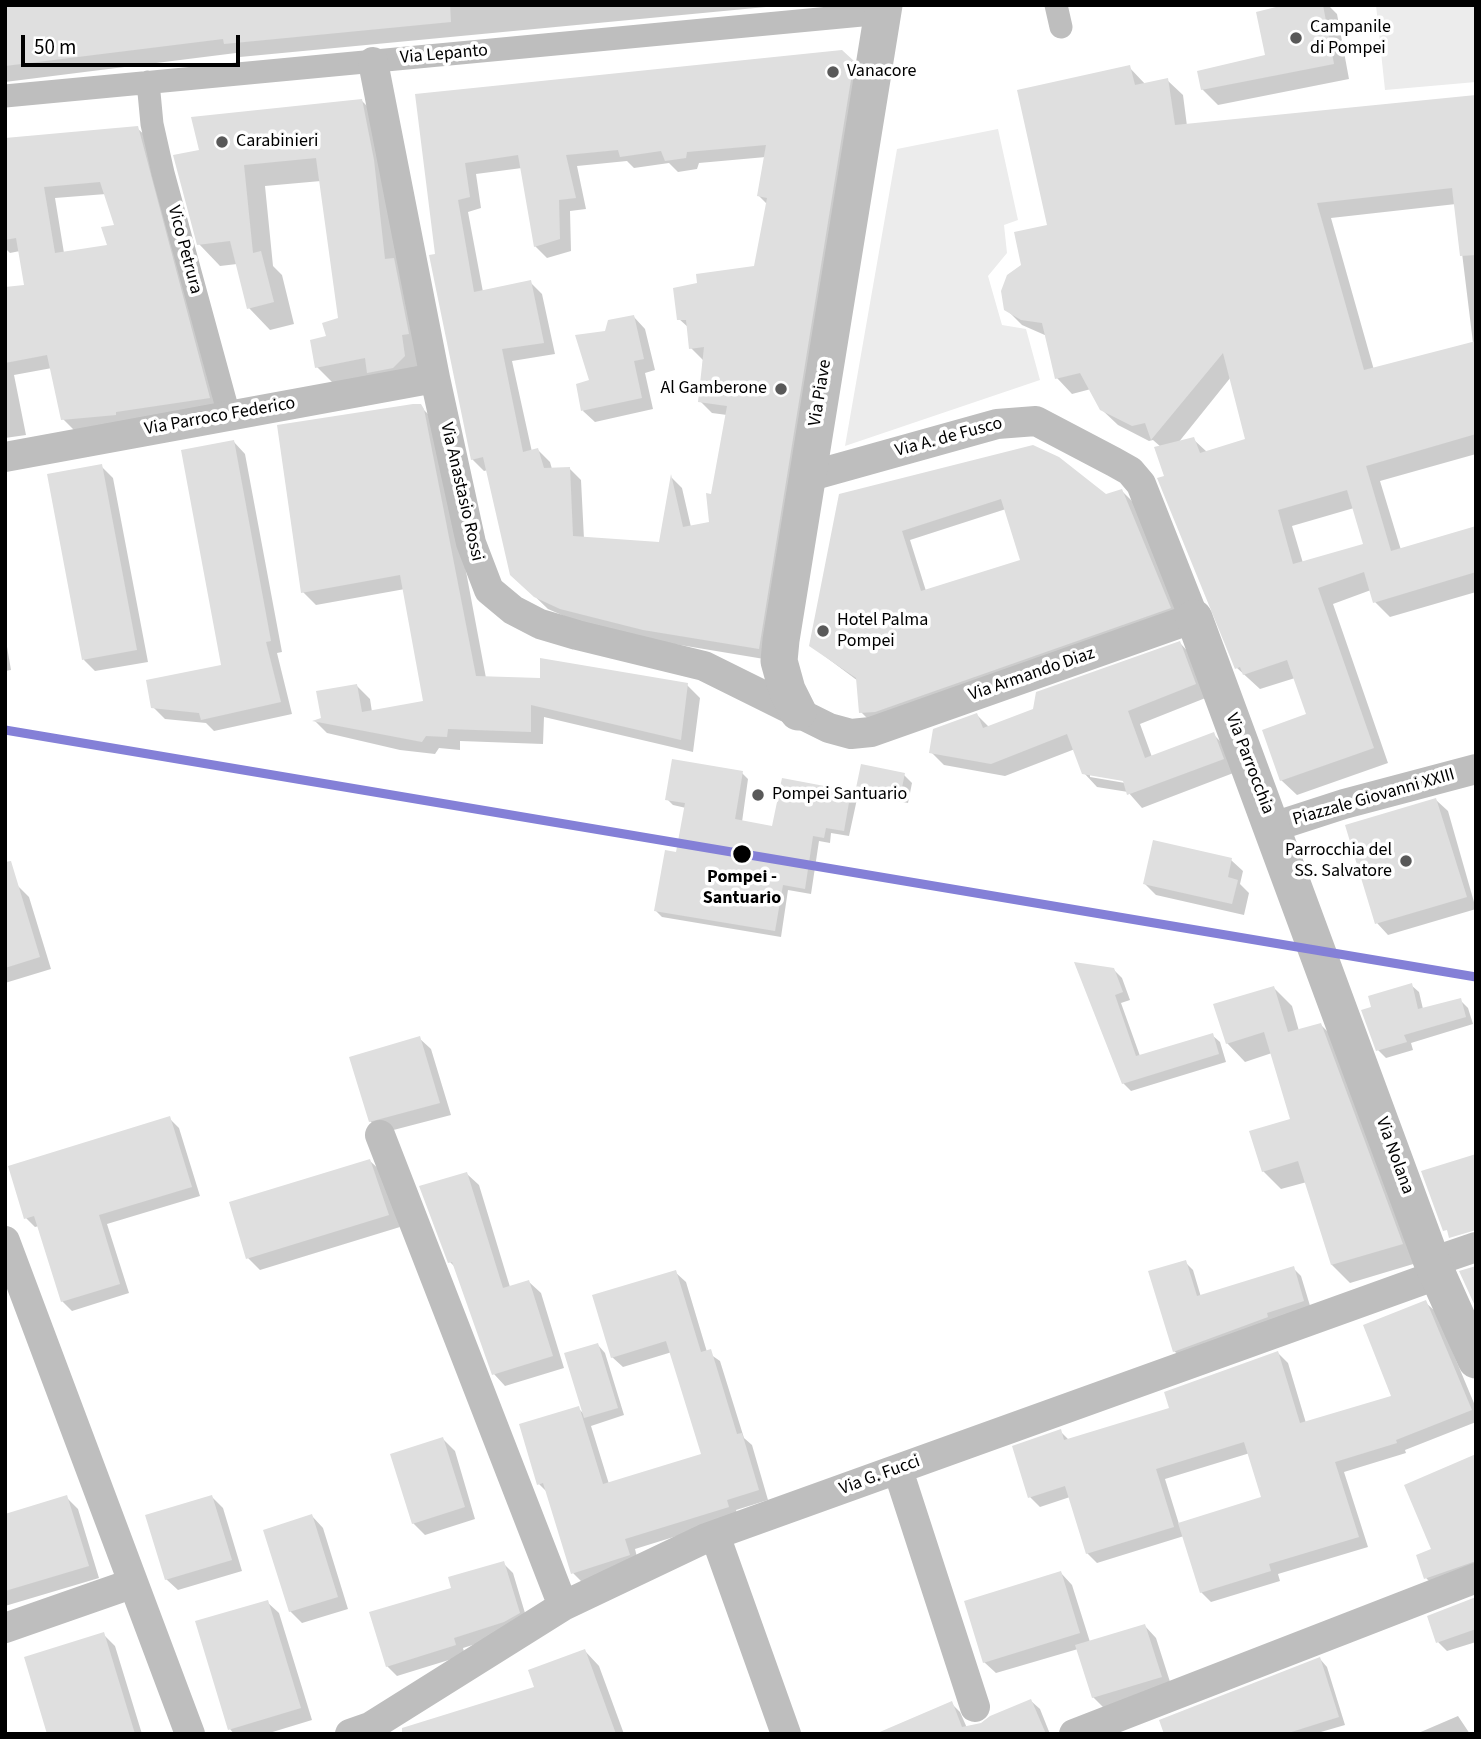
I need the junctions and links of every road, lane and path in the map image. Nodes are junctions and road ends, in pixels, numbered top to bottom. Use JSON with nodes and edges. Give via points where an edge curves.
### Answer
{"nodes":[{"id":1,"x":883,"y":9,"type":"edge"},
{"id":2,"x":373,"y":62,"type":"junction"},
{"id":3,"x":148,"y":82,"type":"junction"},
{"id":4,"x":5,"y":96,"type":"edge"},
{"id":5,"x":435,"y":378,"type":"junction"},
{"id":6,"x":229,"y":415,"type":"junction"},
{"id":7,"x":5,"y":457,"type":"edge"},
{"id":8,"x":807,"y":477,"type":"junction"},
{"id":9,"x":1194,"y":618,"type":"junction"},
{"id":10,"x":798,"y":712,"type":"junction"},
{"id":11,"x":871,"y":732,"type":"joint"},
{"id":12,"x":1476,"y":769,"type":"edge"},
{"id":13,"x":1273,"y":827,"type":"junction"},
{"id":14,"x":1316,"y":951,"type":"joint"},
{"id":15,"x":380,"y":1135,"type":"dead end"},
{"id":16,"x":5,"y":1241,"type":"edge"},
{"id":17,"x":1476,"y":1247,"type":"edge"},
{"id":18,"x":1434,"y":1268,"type":"junction"},
{"id":19,"x":13,"y":1287,"type":"edge"},
{"id":20,"x":1476,"y":1360,"type":"edge"},
{"id":21,"x":898,"y":1469,"type":"junction"},
{"id":22,"x":715,"y":1535,"type":"junction"},
{"id":23,"x":1476,"y":1578,"type":"edge"},
{"id":24,"x":131,"y":1584,"type":"junction"},
{"id":25,"x":564,"y":1606,"type":"junction"},
{"id":26,"x":5,"y":1628,"type":"edge"},
{"id":27,"x":975,"y":1707,"type":"dead end"},
{"id":28,"x":364,"y":1732,"type":"edge"},
{"id":29,"x":190,"y":1734,"type":"edge"},
{"id":30,"x":786,"y":1734,"type":"edge"},
{"id":31,"x":1074,"y":1734,"type":"edge"}],
"edges":[{"from":1,"to":2,"type":"street","name":"Via Lepanto"},
{"from":1,"to":8,"type":"street","name":"Via Piave"},
{"from":2,"to":3,"type":"street","name":"Via Lepanto"},
{"from":2,"to":5,"type":"street","name":"Via Anastasio Rossi"},
{"from":3,"to":4,"type":"street","name":"Via Lepanto"},
{"from":3,"to":6,"type":"street","name":"Vico Petrura","via":[[163,173]]},
{"from":5,"to":6,"type":"street","name":"Via Parroco Federico"},
{"from":5,"to":10,"type":"street","name":"Via Anastasio Rossi","via":[[471,543],[489,590],[540,624],[704,666]]},
{"from":6,"to":7,"type":"street","name":"Via Parroco Federico"},
{"from":8,"to":9,"type":"street","name":"Via A. de Fusco","via":[[997,424],[1036,421],[1114,461],[1141,484]]},
{"from":8,"to":10,"type":"street","name":"Via Piave","via":[[779,662]]},
{"from":9,"to":11,"type":"street","name":"Via Armando Diaz"},
{"from":9,"to":13,"type":"street","name":"Via Parrocchia"},
{"from":10,"to":11,"type":"street","name":"Via Anastasio Rossi","via":[[829,728],[851,734]]},
{"from":12,"to":13,"type":"street","name":"Piazzale Giovanni XXIII"},
{"from":13,"to":14,"type":"street","name":"Via Parrocchia"},
{"from":14,"to":18,"type":"street","name":"Via Nolana"},
{"from":15,"to":25,"type":"street"},
{"from":16,"to":19,"type":"street"},
{"from":17,"to":18,"type":"street","name":"Via G. Fucci"},
{"from":18,"to":20,"type":"street","name":"Via Nolana"},
{"from":18,"to":21,"type":"street","name":"Via G. Fucci"},
{"from":19,"to":24,"type":"street"},
{"from":21,"to":22,"type":"street","name":"Via G. Fucci"},
{"from":21,"to":27,"type":"street"},
{"from":22,"to":25,"type":"street","name":"Via G. Fucci"},
{"from":22,"to":30,"type":"street"},
{"from":23,"to":31,"type":"street"},
{"from":24,"to":26,"type":"street"},
{"from":24,"to":29,"type":"street"},
{"from":25,"to":28,"type":"street","name":"Via G. Fucci"}]}
